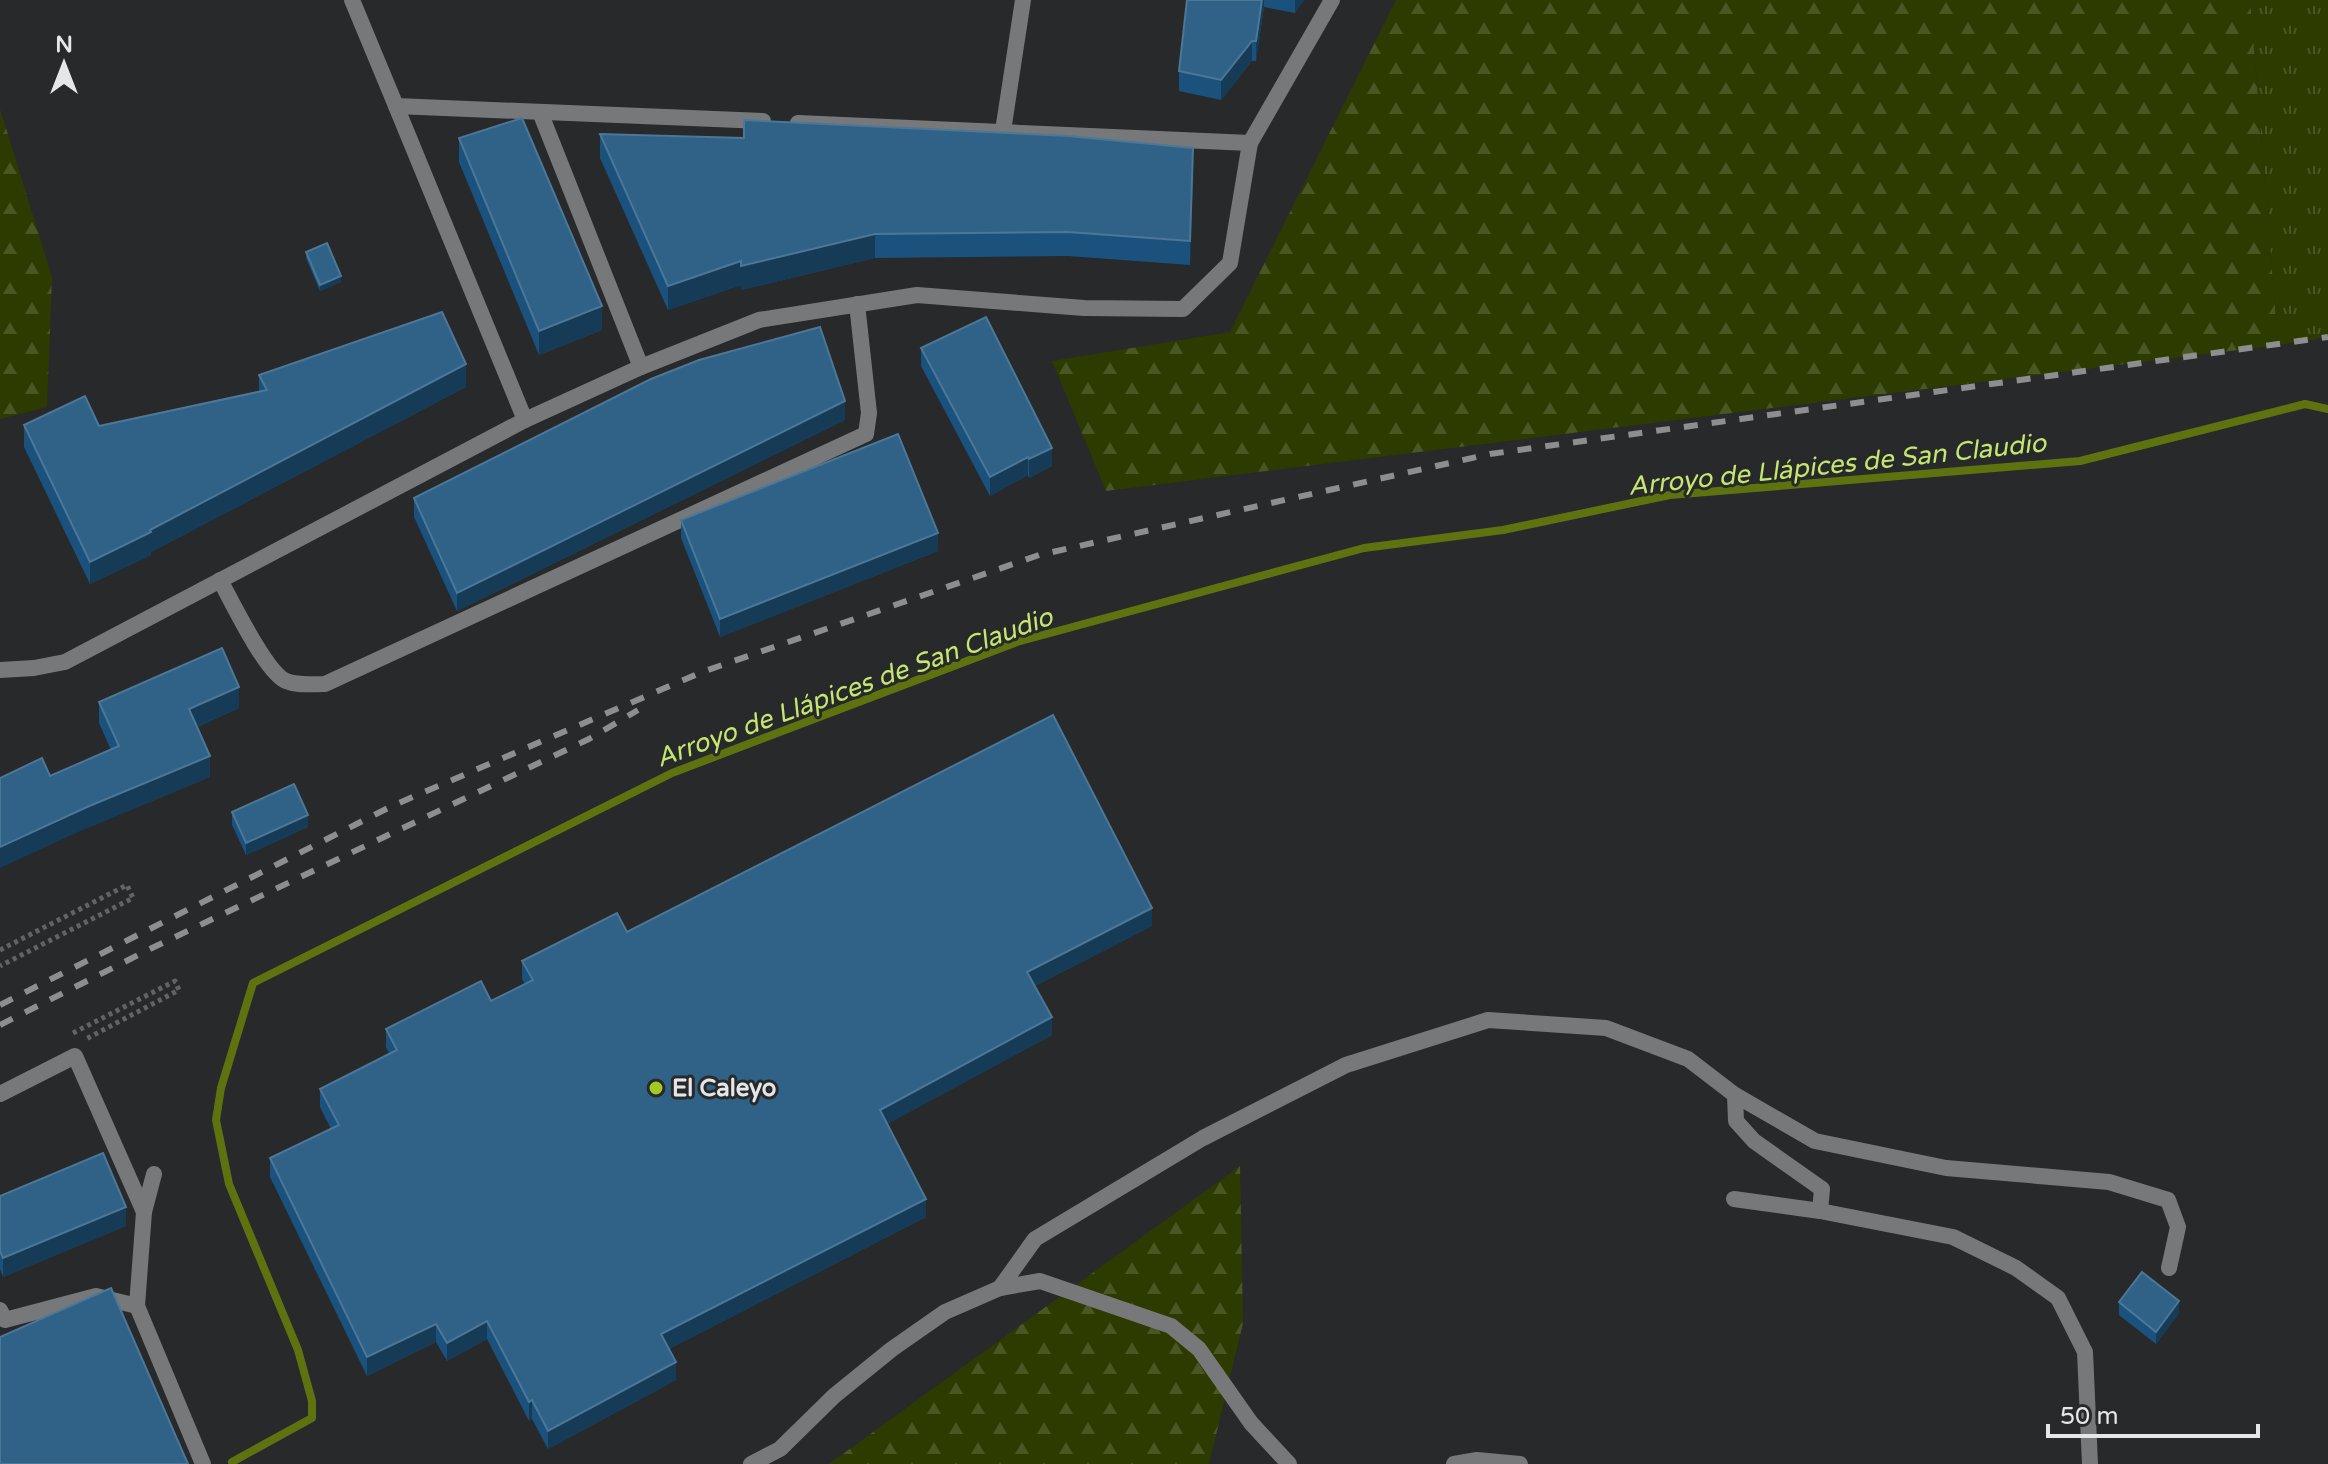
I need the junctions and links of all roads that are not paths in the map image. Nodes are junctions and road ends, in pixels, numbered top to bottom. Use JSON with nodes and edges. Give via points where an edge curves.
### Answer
{"nodes":[{"id":1,"x":352,"y":0,"type":"edge"},
{"id":2,"x":1023,"y":0,"type":"edge"},
{"id":3,"x":1332,"y":0,"type":"edge"},
{"id":4,"x":396,"y":106,"type":"junction"},
{"id":5,"x":540,"y":112,"type":"junction"},
{"id":6,"x":1003,"y":131,"type":"junction"},
{"id":7,"x":1250,"y":143,"type":"junction"},
{"id":8,"x":857,"y":304,"type":"junction"},
{"id":9,"x":641,"y":367,"type":"junction"},
{"id":10,"x":525,"y":420,"type":"junction"},
{"id":11,"x":220,"y":580,"type":"junction"},
{"id":12,"x":0,"y":670,"type":"edge"},
{"id":13,"x":0,"y":1094,"type":"edge"},
{"id":14,"x":1735,"y":1095,"type":"junction"},
{"id":15,"x":154,"y":1174,"type":"dead end"},
{"id":16,"x":1734,"y":1199,"type":"dead end"},
{"id":17,"x":1820,"y":1211,"type":"junction"},
{"id":18,"x":144,"y":1212,"type":"junction"},
{"id":19,"x":2169,"y":1268,"type":"dead end"},
{"id":20,"x":1000,"y":1288,"type":"junction"},
{"id":21,"x":137,"y":1306,"type":"junction"},
{"id":22,"x":0,"y":1310,"type":"edge"},
{"id":23,"x":203,"y":1464,"type":"edge"},
{"id":24,"x":751,"y":1464,"type":"edge"},
{"id":25,"x":1289,"y":1464,"type":"edge"},
{"id":26,"x":1454,"y":1464,"type":"edge"},
{"id":27,"x":1520,"y":1464,"type":"edge"},
{"id":28,"x":2090,"y":1464,"type":"edge"}],
"edges":[{"from":1,"to":4,"type":"street"},
{"from":2,"to":6,"type":"street"},
{"from":3,"to":7,"type":"street"},
{"from":4,"to":5,"type":"street"},
{"from":4,"to":10,"type":"street"},
{"from":5,"to":6,"type":"street"},
{"from":5,"to":9,"type":"street"},
{"from":6,"to":7,"type":"street"},
{"from":7,"to":8,"type":"street","via":[[1230,263],[1183,309],[1084,308],[917,295]]},
{"from":8,"to":9,"type":"street","via":[[759,320]]},
{"from":8,"to":11,"type":"street","via":[[869,413],[866,434],[325,684],[285,681],[268,664]]},
{"from":9,"to":10,"type":"street"},
{"from":10,"to":11,"type":"street"},
{"from":11,"to":12,"type":"street","via":[[65,662]]},
{"from":13,"to":18,"type":"street","via":[[75,1056]]},
{"from":14,"to":17,"type":"street","via":[[1736,1121],[1754,1141],[1822,1189]]},
{"from":14,"to":19,"type":"street","via":[[1815,1141],[1946,1168],[2109,1182],[2168,1200],[2178,1227]]},
{"from":14,"to":20,"type":"street","via":[[1688,1059],[1606,1028],[1488,1020],[1346,1065],[1203,1138],[1035,1239]]},
{"from":15,"to":18,"type":"street"},
{"from":16,"to":17,"type":"street"},
{"from":17,"to":28,"type":"street","via":[[1953,1237],[2016,1268],[2058,1298],[2085,1352]]},
{"from":18,"to":21,"type":"street"},
{"from":20,"to":24,"type":"street","via":[[945,1312],[892,1349],[780,1449]]},
{"from":20,"to":25,"type":"street","via":[[1040,1281],[1171,1326],[1199,1349],[1251,1423]]},
{"from":21,"to":22,"type":"street","via":[[96,1296],[5,1320]]},
{"from":21,"to":23,"type":"street"},
{"from":26,"to":27,"type":"street"}]}
